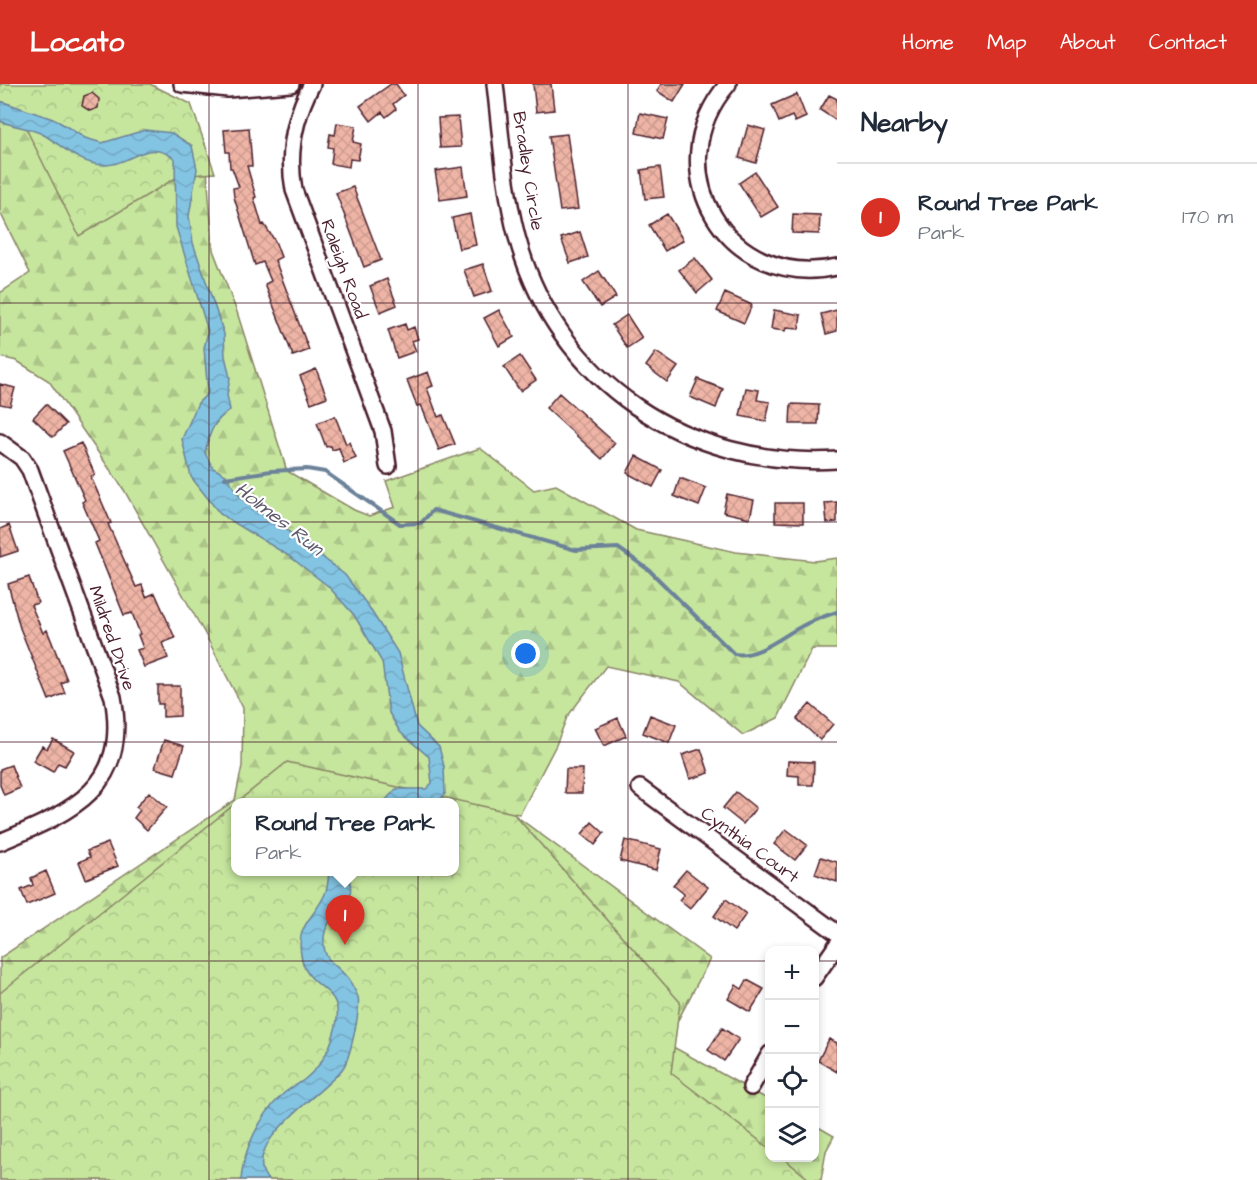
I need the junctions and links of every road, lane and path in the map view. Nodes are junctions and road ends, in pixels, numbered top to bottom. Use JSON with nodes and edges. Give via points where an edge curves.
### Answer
{"nodes":[{"id":1,"x":182,"y":84,"type":"edge"},
{"id":2,"x":291,"y":84,"type":"edge"},
{"id":3,"x":312,"y":84,"type":"edge"},
{"id":4,"x":495,"y":84,"type":"edge"},
{"id":5,"x":728,"y":84,"type":"edge"},
{"id":6,"x":837,"y":267,"type":"edge"},
{"id":7,"x":0,"y":442,"type":"edge"},
{"id":8,"x":837,"y":460,"type":"edge"},
{"id":9,"x":388,"y":466,"type":"dead end"},
{"id":10,"x":640,"y":788,"type":"dead end"},
{"id":11,"x":0,"y":842,"type":"edge"},
{"id":12,"x":837,"y":933,"type":"edge"},
{"id":13,"x":837,"y":945,"type":"edge"},
{"id":14,"x":819,"y":971,"type":"edge"},
{"id":15,"x":765,"y":1063,"type":"edge"},
{"id":16,"x":751,"y":1087,"type":"dead end"}],
"edges":[{"from":1,"to":2,"type":"street","via":[[228,89]]},
{"from":3,"to":9,"type":"street","name":"Raleigh Road","via":[[301,107],[291,148],[294,190],[383,431]]},
{"from":4,"to":8,"type":"street","name":"Bradley Circle","via":[[511,211],[521,249],[549,313],[587,365],[657,421],[712,446],[763,458]]},
{"from":5,"to":6,"type":"street","via":[[707,114],[698,154],[700,181],[714,218],[738,246],[775,266],[805,271]]},
{"from":7,"to":11,"type":"street","name":"Mildred Drive","via":[[22,458],[30,470],[117,715],[113,752],[106,770],[84,800],[58,817]]},
{"from":10,"to":12,"type":"street","name":"Cynthia Court"},
{"from":13,"to":14,"type":"street"},
{"from":15,"to":16,"type":"street"}]}
